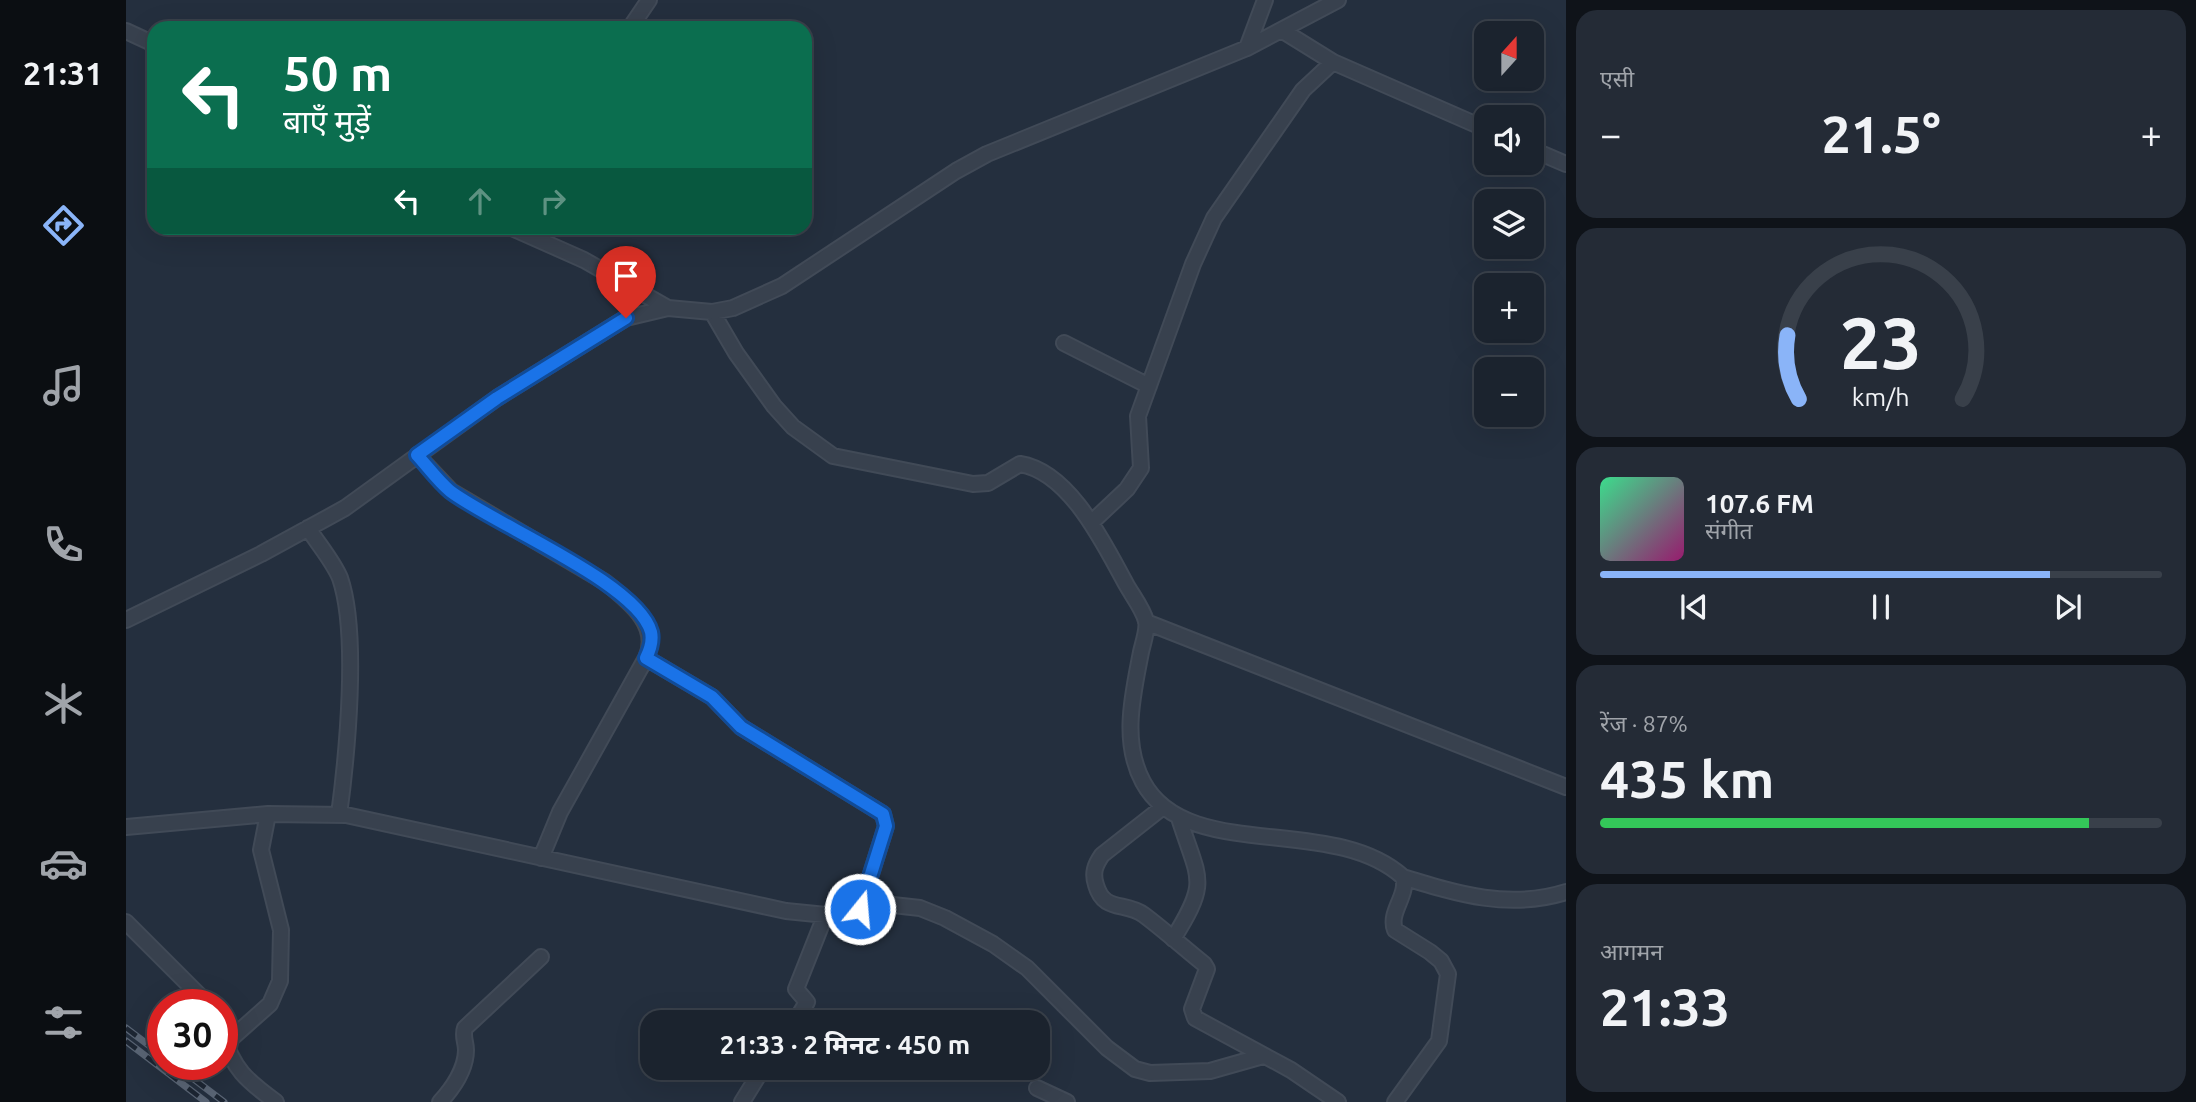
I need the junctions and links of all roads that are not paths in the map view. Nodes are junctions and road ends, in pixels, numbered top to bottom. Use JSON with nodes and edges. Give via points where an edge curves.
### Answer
{"nodes":[{"id":1,"x":649,"y":0,"type":"edge"},
{"id":2,"x":1265,"y":0,"type":"edge"},
{"id":3,"x":1338,"y":0,"type":"edge"},
{"id":4,"x":635,"y":21,"type":"edge"},
{"id":5,"x":126,"y":31,"type":"edge"},
{"id":6,"x":1283,"y":32,"type":"junction"},
{"id":7,"x":147,"y":41,"type":"edge"},
{"id":8,"x":1247,"y":48,"type":"junction"},
{"id":9,"x":1333,"y":62,"type":"junction"},
{"id":10,"x":1474,"y":125,"type":"edge"},
{"id":11,"x":1544,"y":155,"type":"edge"},
{"id":12,"x":1566,"y":164,"type":"edge"},
{"id":13,"x":528,"y":235,"type":"edge"},
{"id":14,"x":668,"y":308,"type":"junction"},
{"id":15,"x":712,"y":313,"type":"junction"},
{"id":16,"x":1064,"y":343,"type":"dead end"},
{"id":17,"x":1149,"y":386,"type":"junction"},
{"id":18,"x":417,"y":455,"type":"junction"},
{"id":19,"x":1092,"y":522,"type":"junction"},
{"id":20,"x":307,"y":528,"type":"junction"},
{"id":21,"x":126,"y":620,"type":"edge"},
{"id":22,"x":1146,"y":622,"type":"junction"},
{"id":23,"x":646,"y":658,"type":"junction"},
{"id":24,"x":1566,"y":787,"type":"edge"},
{"id":25,"x":1163,"y":807,"type":"junction"},
{"id":26,"x":268,"y":814,"type":"junction"},
{"id":27,"x":339,"y":815,"type":"junction"},
{"id":28,"x":1179,"y":818,"type":"junction"},
{"id":29,"x":126,"y":827,"type":"edge"},
{"id":30,"x":541,"y":859,"type":"junction"},
{"id":31,"x":1403,"y":877,"type":"junction"},
{"id":32,"x":1566,"y":892,"type":"edge"},
{"id":33,"x":860,"y":909,"type":"junction"},
{"id":34,"x":825,"y":916,"type":"junction"},
{"id":35,"x":126,"y":922,"type":"edge"},
{"id":36,"x":1173,"y":939,"type":"junction"},
{"id":37,"x":541,"y":957,"type":"dead end"},
{"id":38,"x":193,"y":989,"type":"edge"},
{"id":39,"x":803,"y":1010,"type":"edge"},
{"id":40,"x":238,"y":1028,"type":"edge"},
{"id":41,"x":1263,"y":1056,"type":"junction"},
{"id":42,"x":238,"y":1071,"type":"edge"},
{"id":43,"x":756,"y":1080,"type":"edge"},
{"id":44,"x":1037,"y":1088,"type":"dead end"},
{"id":45,"x":276,"y":1102,"type":"edge"},
{"id":46,"x":440,"y":1102,"type":"edge"},
{"id":47,"x":742,"y":1102,"type":"edge"},
{"id":48,"x":1068,"y":1102,"type":"edge"},
{"id":49,"x":1338,"y":1102,"type":"edge"},
{"id":50,"x":1395,"y":1102,"type":"edge"}],
"edges":[{"from":1,"to":4,"type":"street"},
{"from":2,"to":8,"type":"street"},
{"from":3,"to":6,"type":"street"},
{"from":5,"to":7,"type":"street"},
{"from":6,"to":8,"type":"street"},
{"from":6,"to":9,"type":"street"},
{"from":8,"to":15,"type":"street","via":[[987,154],[782,286]]},
{"from":9,"to":10,"type":"street"},
{"from":9,"to":17,"type":"street","via":[[1303,90],[1214,218]]},
{"from":11,"to":12,"type":"street"},
{"from":13,"to":14,"type":"street","via":[[584,260]]},
{"from":14,"to":15,"type":"street"},
{"from":14,"to":18,"type":"street","via":[[626,318],[497,398]]},
{"from":15,"to":19,"type":"street","via":[[774,406],[793,428],[833,456],[973,484],[988,483],[1013,467],[1028,466],[1046,474]]},
{"from":16,"to":17,"type":"street"},
{"from":17,"to":19,"type":"street","via":[[1136,422],[1141,468],[1127,489]]},
{"from":18,"to":20,"type":"street","via":[[345,508]]},
{"from":18,"to":23,"type":"street","via":[[451,491],[586,568],[626,600],[651,631]]},
{"from":19,"to":22,"type":"street"},
{"from":20,"to":21,"type":"street"},
{"from":20,"to":27,"type":"street","via":[[339,575],[349,614]]},
{"from":22,"to":24,"type":"street"},
{"from":22,"to":25,"type":"street","via":[[1129,726],[1142,780]]},
{"from":23,"to":30,"type":"street","via":[[560,812]]},
{"from":23,"to":33,"type":"street","via":[[712,697],[741,727],[883,814],[886,826]]},
{"from":25,"to":28,"type":"street"},
{"from":25,"to":36,"type":"street","via":[[1102,855],[1093,878],[1102,900],[1141,912]]},
{"from":26,"to":27,"type":"street"},
{"from":26,"to":29,"type":"street"},
{"from":26,"to":40,"type":"street","via":[[261,850],[281,930],[280,981],[270,1004]]},
{"from":27,"to":30,"type":"street"},
{"from":28,"to":31,"type":"street","via":[[1216,831],[1304,838],[1359,854]]},
{"from":28,"to":36,"type":"street","via":[[1199,889]]},
{"from":30,"to":34,"type":"street"},
{"from":31,"to":32,"type":"street","via":[[1468,898],[1532,900]]},
{"from":31,"to":50,"type":"street","via":[[1405,886],[1392,919],[1395,930],[1436,956],[1448,974],[1439,1041]]},
{"from":33,"to":34,"type":"street"},
{"from":33,"to":41,"type":"street","via":[[920,908],[993,944],[1027,968],[1107,1048],[1135,1069],[1150,1073],[1210,1071]]},
{"from":34,"to":39,"type":"street","via":[[796,989],[807,1002]]},
{"from":35,"to":38,"type":"street"},
{"from":36,"to":41,"type":"street","via":[[1207,969],[1192,1009],[1195,1018]]},
{"from":37,"to":46,"type":"street","via":[[466,1028],[465,1058],[454,1085]]},
{"from":41,"to":49,"type":"street"},
{"from":42,"to":45,"type":"street"},
{"from":43,"to":47,"type":"street"},
{"from":44,"to":48,"type":"street"}]}
